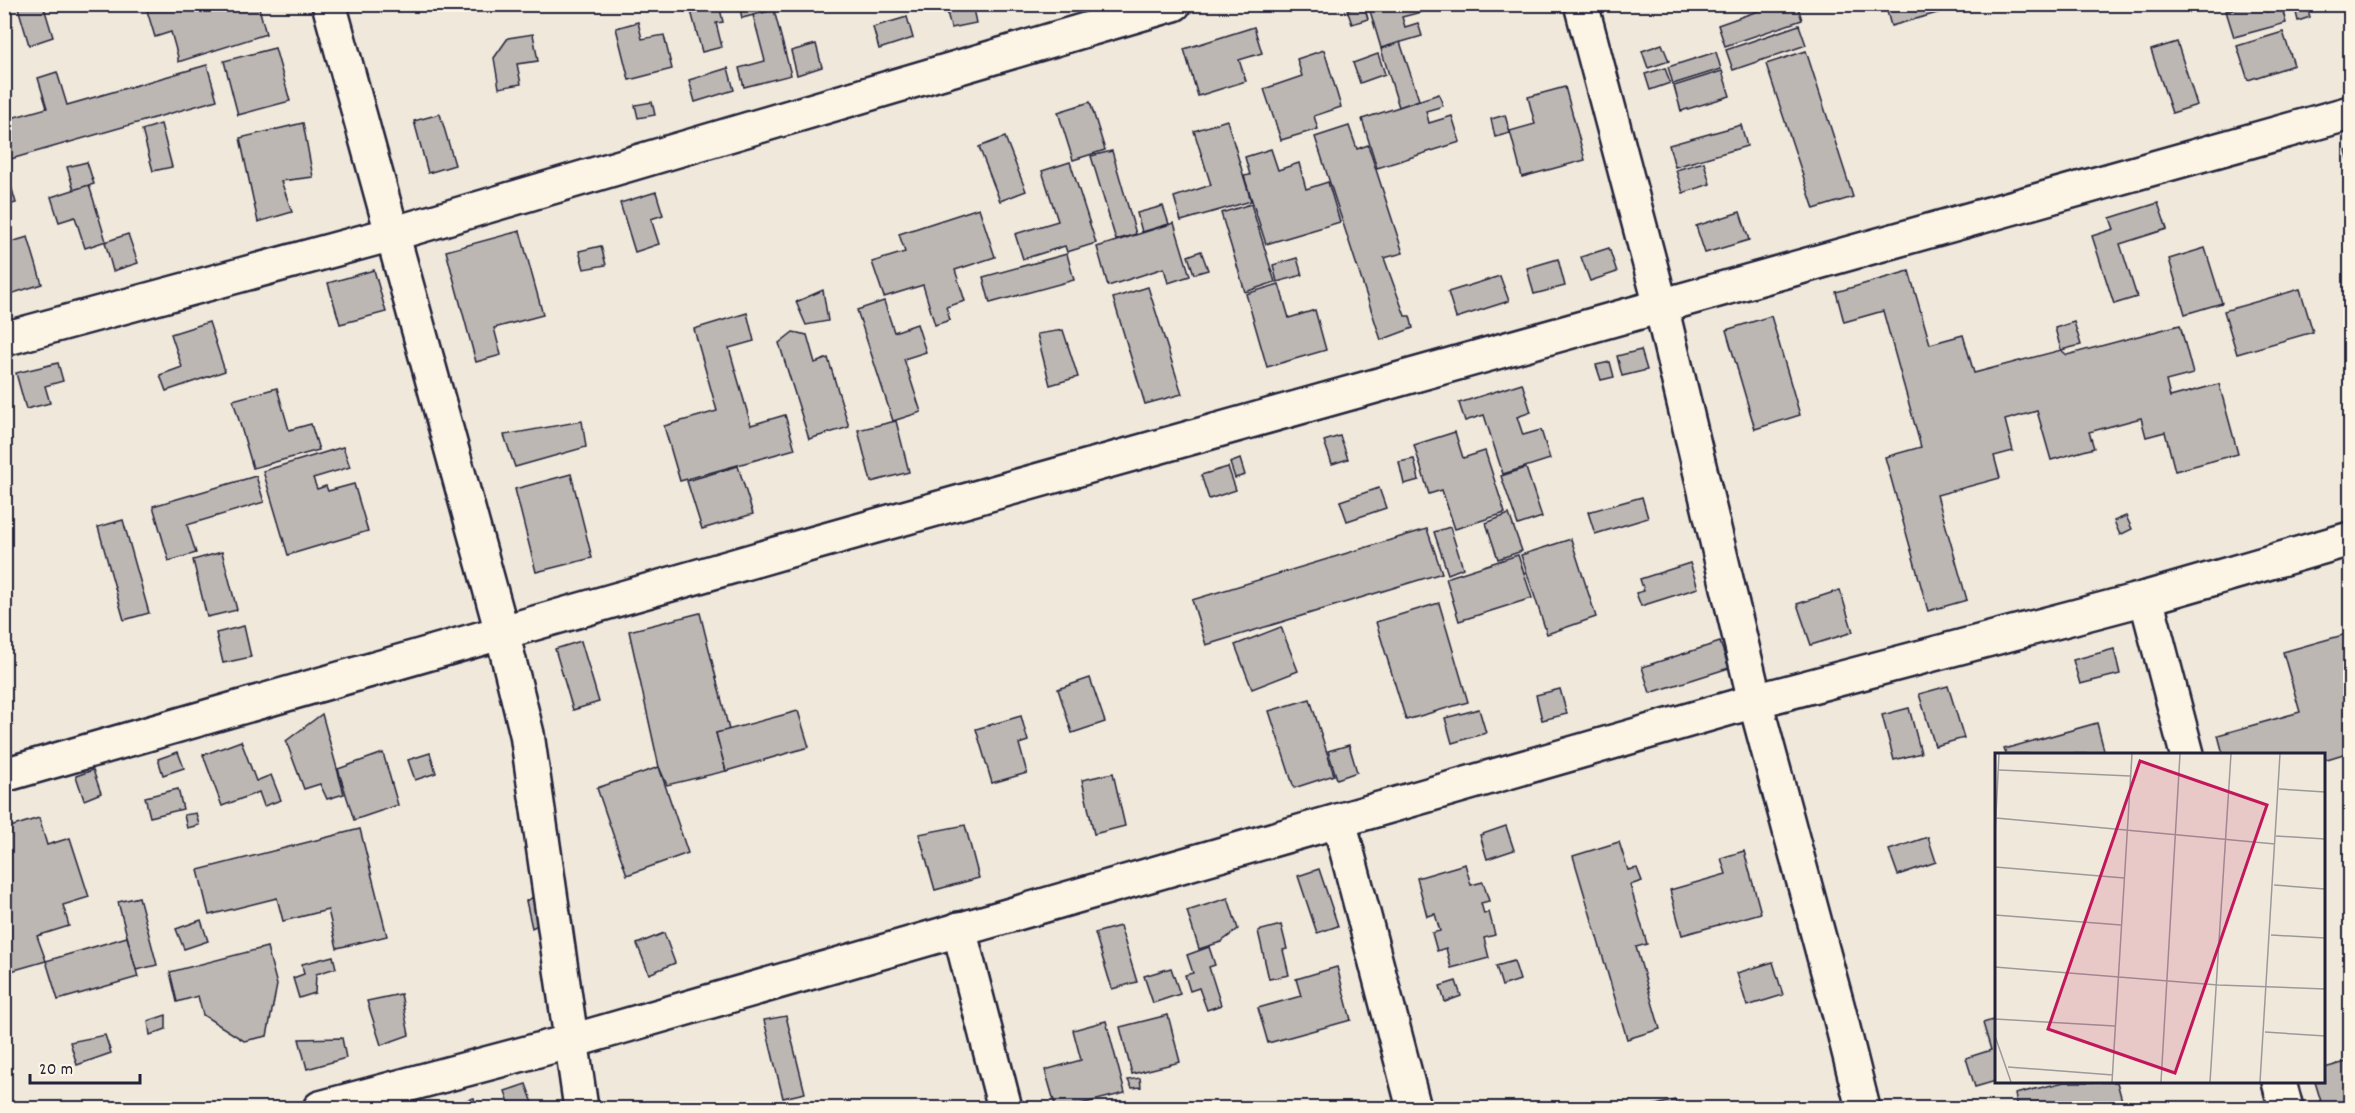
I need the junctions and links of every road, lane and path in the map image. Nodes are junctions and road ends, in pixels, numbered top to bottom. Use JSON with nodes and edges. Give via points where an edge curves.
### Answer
{"nodes":[{"id":1,"x":329,"y":4,"type":"edge"},
{"id":2,"x":1174,"y":4,"type":"edge"},
{"id":3,"x":1581,"y":4,"type":"edge"},
{"id":4,"x":2350,"y":112,"type":"edge"},
{"id":5,"x":392,"y":234,"type":"junction"},
{"id":6,"x":1661,"y":306,"type":"junction"},
{"id":7,"x":4,"y":339,"type":"edge"},
{"id":8,"x":2350,"y":539,"type":"edge"},
{"id":9,"x":2146,"y":598,"type":"junction"},
{"id":10,"x":502,"y":632,"type":"junction"},
{"id":11,"x":1755,"y":702,"type":"junction"},
{"id":12,"x":2187,"y":753,"type":"edge"},
{"id":13,"x":4,"y":775,"type":"edge"},
{"id":14,"x":1340,"y":820,"type":"junction"},
{"id":15,"x":959,"y":929,"type":"junction"},
{"id":16,"x":572,"y":1041,"type":"junction"},
{"id":17,"x":2279,"y":1083,"type":"edge"},
{"id":18,"x":320,"y":1108,"type":"edge"},
{"id":19,"x":581,"y":1108,"type":"edge"},
{"id":20,"x":1005,"y":1108,"type":"edge"},
{"id":21,"x":1414,"y":1108,"type":"edge"},
{"id":22,"x":1863,"y":1108,"type":"edge"},
{"id":23,"x":2286,"y":1108,"type":"edge"}],
"edges":[{"from":1,"to":5,"type":"street"},
{"from":2,"to":5,"type":"street"},
{"from":3,"to":6,"type":"street"},
{"from":4,"to":6,"type":"street"},
{"from":5,"to":7,"type":"street"},
{"from":5,"to":10,"type":"street"},
{"from":6,"to":10,"type":"street"},
{"from":6,"to":11,"type":"street"},
{"from":8,"to":9,"type":"street"},
{"from":9,"to":11,"type":"street"},
{"from":9,"to":12,"type":"street"},
{"from":10,"to":13,"type":"street"},
{"from":10,"to":16,"type":"street","via":[[527,734]]},
{"from":11,"to":14,"type":"street"},
{"from":11,"to":22,"type":"street"},
{"from":14,"to":15,"type":"street"},
{"from":14,"to":21,"type":"street"},
{"from":15,"to":16,"type":"street"},
{"from":15,"to":20,"type":"street"},
{"from":16,"to":18,"type":"street"},
{"from":16,"to":19,"type":"street"},
{"from":17,"to":23,"type":"street"}]}
